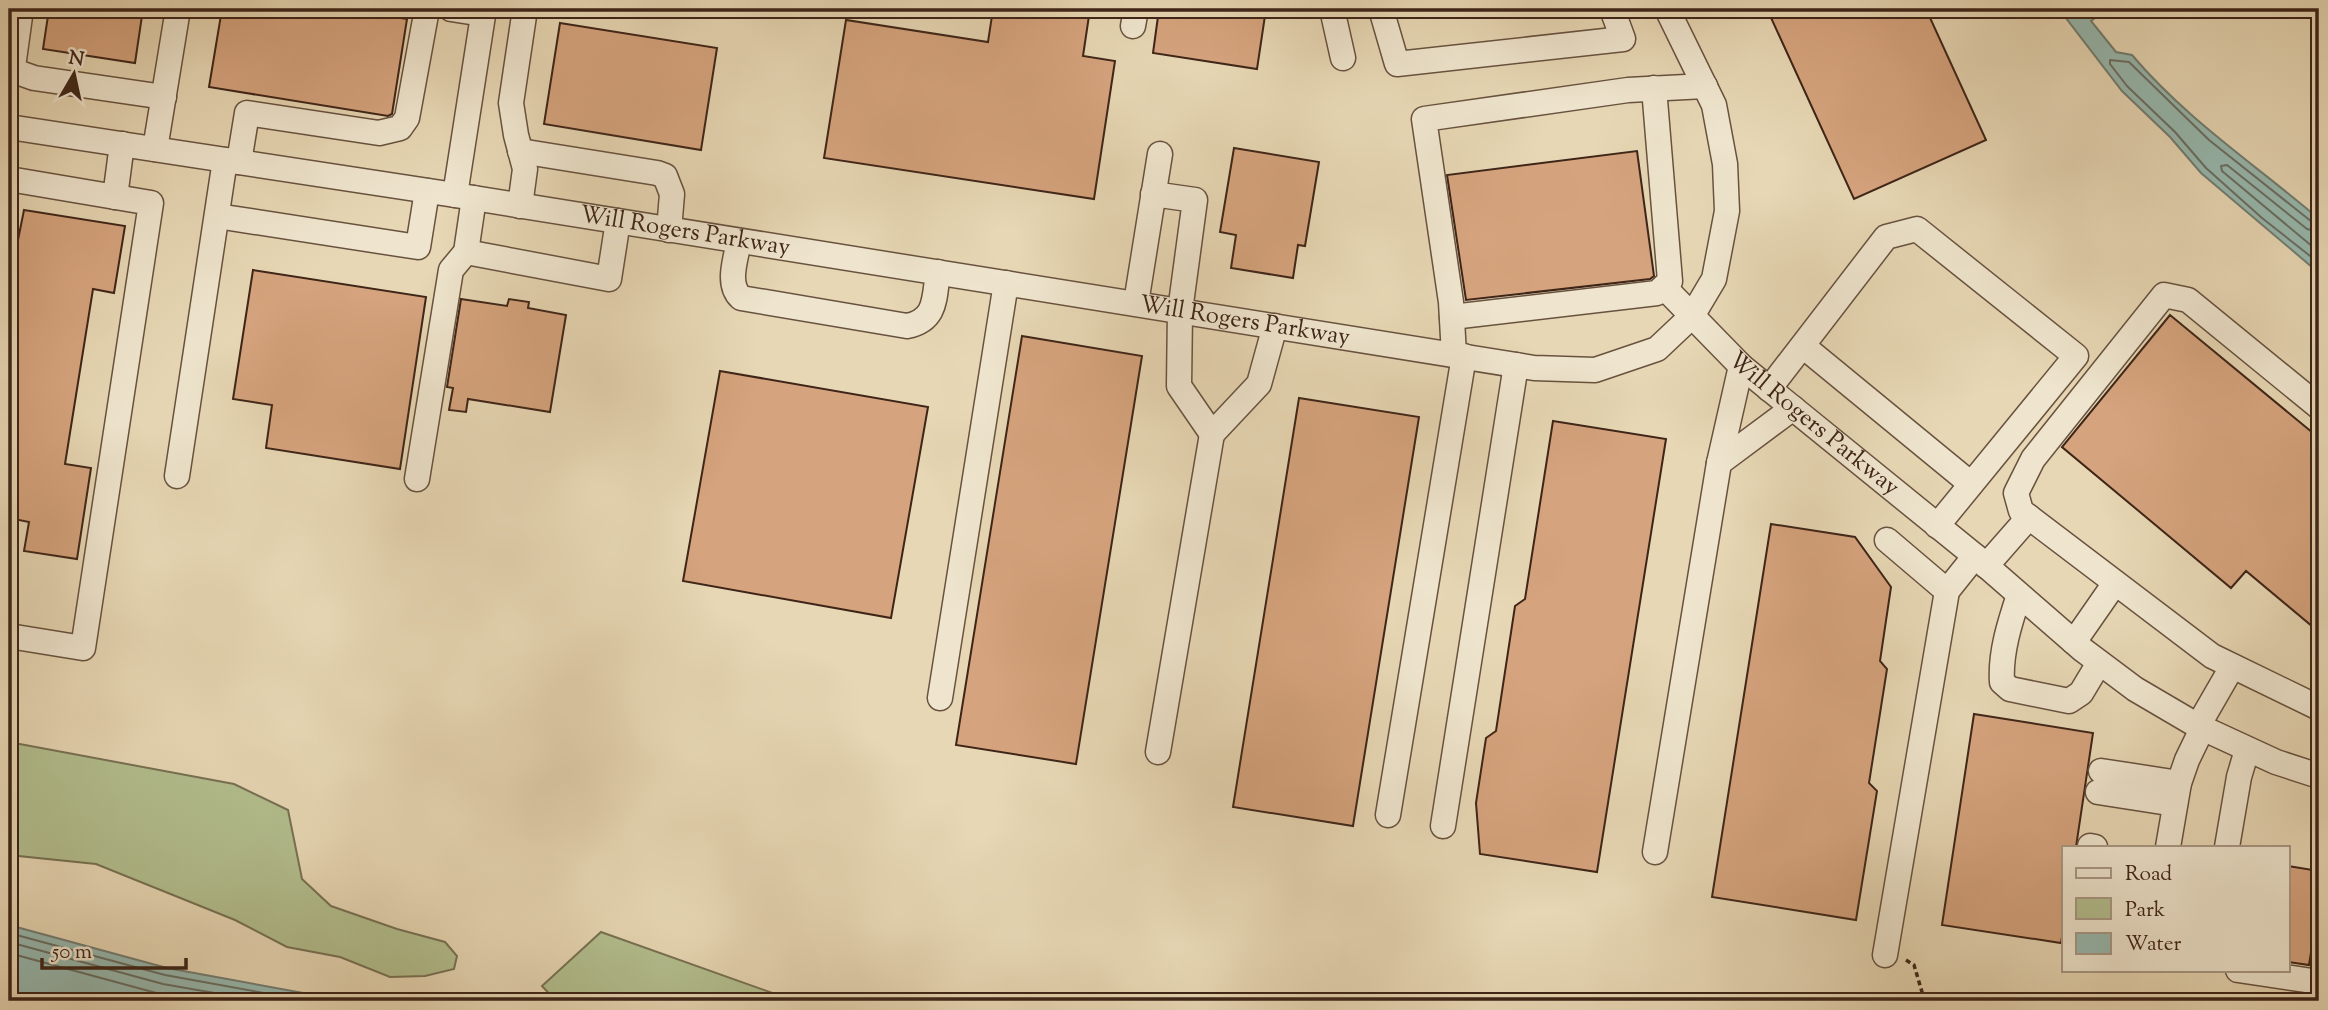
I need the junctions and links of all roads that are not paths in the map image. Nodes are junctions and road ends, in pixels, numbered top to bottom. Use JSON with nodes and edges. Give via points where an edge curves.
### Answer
{"nodes":[{"id":1,"x":21,"y":9,"type":"edge"},
{"id":2,"x":178,"y":9,"type":"edge"},
{"id":3,"x":427,"y":9,"type":"edge"},
{"id":4,"x":451,"y":9,"type":"edge"},
{"id":5,"x":525,"y":9,"type":"edge"},
{"id":6,"x":1332,"y":9,"type":"edge"},
{"id":7,"x":1381,"y":9,"type":"edge"},
{"id":8,"x":1612,"y":9,"type":"edge"},
{"id":9,"x":1667,"y":9,"type":"edge"},
{"id":10,"x":483,"y":12,"type":"edge"},
{"id":11,"x":1343,"y":58,"type":"dead end"},
{"id":12,"x":1705,"y":86,"type":"junction"},
{"id":13,"x":1654,"y":88,"type":"junction"},
{"id":14,"x":164,"y":97,"type":"junction"},
{"id":15,"x":9,"y":127,"type":"edge"},
{"id":16,"x":122,"y":145,"type":"junction"},
{"id":17,"x":155,"y":149,"type":"junction"},
{"id":18,"x":520,"y":151,"type":"junction"},
{"id":19,"x":1160,"y":154,"type":"dead end"},
{"id":20,"x":232,"y":161,"type":"junction"},
{"id":21,"x":9,"y":179,"type":"edge"},
{"id":22,"x":427,"y":191,"type":"junction"},
{"id":23,"x":1153,"y":194,"type":"junction"},
{"id":24,"x":115,"y":197,"type":"junction"},
{"id":25,"x":465,"y":197,"type":"junction"},
{"id":26,"x":520,"y":206,"type":"junction"},
{"id":27,"x":217,"y":216,"type":"junction"},
{"id":28,"x":618,"y":221,"type":"junction"},
{"id":29,"x":669,"y":230,"type":"junction"},
{"id":30,"x":739,"y":241,"type":"junction"},
{"id":31,"x":466,"y":252,"type":"junction"},
{"id":32,"x":938,"y":272,"type":"junction"},
{"id":33,"x":1006,"y":283,"type":"junction"},
{"id":34,"x":1664,"y":286,"type":"junction"},
{"id":35,"x":1136,"y":303,"type":"junction"},
{"id":36,"x":1180,"y":311,"type":"junction"},
{"id":37,"x":1692,"y":316,"type":"junction"},
{"id":38,"x":1452,"y":317,"type":"junction"},
{"id":39,"x":1275,"y":326,"type":"junction"},
{"id":40,"x":1803,"y":346,"type":"junction"},
{"id":41,"x":1459,"y":356,"type":"junction"},
{"id":42,"x":1516,"y":365,"type":"junction"},
{"id":43,"x":1741,"y":366,"type":"junction"},
{"id":44,"x":1769,"y":389,"type":"junction"},
{"id":45,"x":2319,"y":407,"type":"edge"},
{"id":46,"x":1793,"y":408,"type":"junction"},
{"id":47,"x":1212,"y":434,"type":"junction"},
{"id":48,"x":1719,"y":463,"type":"junction"},
{"id":49,"x":177,"y":476,"type":"dead end"},
{"id":50,"x":417,"y":479,"type":"dead end"},
{"id":51,"x":1971,"y":484,"type":"junction"},
{"id":52,"x":2029,"y":517,"type":"junction"},
{"id":53,"x":1937,"y":526,"type":"junction"},
{"id":54,"x":1887,"y":540,"type":"dead end"},
{"id":55,"x":1980,"y":561,"type":"junction"},
{"id":56,"x":2115,"y":583,"type":"junction"},
{"id":57,"x":1947,"y":591,"type":"junction"},
{"id":58,"x":2019,"y":595,"type":"junction"},
{"id":59,"x":9,"y":636,"type":"edge"},
{"id":60,"x":2074,"y":642,"type":"junction"},
{"id":61,"x":2099,"y":663,"type":"junction"},
{"id":62,"x":2232,"y":667,"type":"junction"},
{"id":63,"x":940,"y":698,"type":"dead end"},
{"id":64,"x":2319,"y":708,"type":"edge"},
{"id":65,"x":2200,"y":727,"type":"junction"},
{"id":66,"x":2247,"y":750,"type":"junction"},
{"id":67,"x":1158,"y":752,"type":"dead end"},
{"id":68,"x":2319,"y":776,"type":"edge"},
{"id":69,"x":2100,"y":781,"type":"dead end"},
{"id":70,"x":2177,"y":793,"type":"junction"},
{"id":71,"x":1388,"y":815,"type":"dead end"},
{"id":72,"x":1443,"y":826,"type":"dead end"},
{"id":73,"x":2168,"y":846,"type":"edge"},
{"id":74,"x":2227,"y":846,"type":"edge"},
{"id":75,"x":1656,"y":852,"type":"dead end"},
{"id":76,"x":1885,"y":955,"type":"road end"},
{"id":77,"x":2252,"y":972,"type":"edge"},
{"id":78,"x":2319,"y":982,"type":"edge"}],
"edges":[{"from":1,"to":14,"type":"street","via":[[13,67],[17,72]]},
{"from":2,"to":14,"type":"street"},
{"from":3,"to":20,"type":"street","via":[[407,118],[400,128],[379,133],[247,113]]},
{"from":4,"to":10,"type":"street"},
{"from":5,"to":18,"type":"street","via":[[511,103]]},
{"from":6,"to":11,"type":"street"},
{"from":7,"to":8,"type":"street","via":[[1397,64],[1623,39]]},
{"from":9,"to":12,"type":"street"},
{"from":10,"to":25,"type":"street"},
{"from":12,"to":13,"type":"street"},
{"from":12,"to":37,"type":"street","via":[[1714,105],[1725,164],[1727,211],[1714,279]]},
{"from":13,"to":34,"type":"street","via":[[1670,281]]},
{"from":13,"to":38,"type":"street","via":[[1424,119]]},
{"from":14,"to":17,"type":"street"},
{"from":15,"to":16,"type":"street","name":"Will Rogers Parkway"},
{"from":16,"to":17,"type":"street","name":"Will Rogers Parkway"},
{"from":16,"to":24,"type":"street"},
{"from":17,"to":20,"type":"street","name":"Will Rogers Parkway"},
{"from":18,"to":26,"type":"street","via":[[525,169]]},
{"from":18,"to":29,"type":"street","via":[[665,176],[672,194]]},
{"from":19,"to":23,"type":"street"},
{"from":20,"to":22,"type":"street","name":"Will Rogers Parkway"},
{"from":20,"to":27,"type":"street"},
{"from":21,"to":24,"type":"street"},
{"from":22,"to":25,"type":"street","name":"Will Rogers Parkway"},
{"from":22,"to":27,"type":"street","via":[[418,247]]},
{"from":23,"to":35,"type":"street"},
{"from":23,"to":36,"type":"street","via":[[1195,200]]},
{"from":24,"to":59,"type":"street","via":[[151,203],[83,648]]},
{"from":25,"to":26,"type":"street","name":"Will Rogers Parkway"},
{"from":25,"to":31,"type":"street"},
{"from":26,"to":28,"type":"street","name":"Will Rogers Parkway"},
{"from":27,"to":49,"type":"street"},
{"from":28,"to":29,"type":"street","name":"Will Rogers Parkway"},
{"from":28,"to":31,"type":"street","via":[[609,279]]},
{"from":29,"to":30,"type":"street","name":"Will Rogers Parkway"},
{"from":30,"to":32,"type":"street","name":"Will Rogers Parkway"},
{"from":30,"to":32,"type":"street","via":[[733,284],[741,298],[906,326],[927,317]]},
{"from":31,"to":50,"type":"street","via":[[451,270]]},
{"from":32,"to":33,"type":"street","name":"Will Rogers Parkway"},
{"from":33,"to":35,"type":"street","name":"Will Rogers Parkway"},
{"from":33,"to":63,"type":"street"},
{"from":34,"to":37,"type":"street"},
{"from":34,"to":38,"type":"street","via":[[1657,293]]},
{"from":35,"to":36,"type":"street","name":"Will Rogers Parkway"},
{"from":36,"to":39,"type":"street","name":"Will Rogers Parkway"},
{"from":36,"to":47,"type":"street","via":[[1179,386]]},
{"from":37,"to":42,"type":"street","name":"Will Rogers Parkway","via":[[1657,349],[1595,370]]},
{"from":37,"to":43,"type":"street","name":"Will Rogers Parkway"},
{"from":38,"to":41,"type":"street"},
{"from":39,"to":41,"type":"street","name":"Will Rogers Parkway"},
{"from":39,"to":47,"type":"street","via":[[1259,384]]},
{"from":40,"to":44,"type":"street"},
{"from":40,"to":51,"type":"street"},
{"from":40,"to":51,"type":"street","via":[[1886,237],[1917,229],[2076,356]]},
{"from":41,"to":42,"type":"street","name":"Will Rogers Parkway"},
{"from":41,"to":71,"type":"street"},
{"from":42,"to":72,"type":"street"},
{"from":43,"to":44,"type":"street","name":"Will Rogers Parkway"},
{"from":43,"to":48,"type":"street"},
{"from":44,"to":46,"type":"street","name":"Will Rogers Parkway"},
{"from":45,"to":52,"type":"street","via":[[2188,300],[2164,295],[2033,459],[2016,494],[2021,511]]},
{"from":46,"to":48,"type":"street"},
{"from":46,"to":53,"type":"street","name":"Will Rogers Parkway"},
{"from":47,"to":67,"type":"street"},
{"from":48,"to":75,"type":"street"},
{"from":51,"to":53,"type":"street"},
{"from":52,"to":55,"type":"street"},
{"from":52,"to":56,"type":"street"},
{"from":53,"to":55,"type":"street","name":"Will Rogers Parkway"},
{"from":54,"to":57,"type":"street"},
{"from":55,"to":57,"type":"street"},
{"from":55,"to":58,"type":"street","name":"Will Rogers Parkway"},
{"from":56,"to":60,"type":"street"},
{"from":56,"to":62,"type":"street"},
{"from":57,"to":76,"type":"street"},
{"from":58,"to":60,"type":"street","name":"Will Rogers Parkway"},
{"from":58,"to":61,"type":"street","via":[[2001,669],[2002,682],[2010,689],[2069,701],[2081,693]]},
{"from":60,"to":61,"type":"street","name":"Will Rogers Parkway"},
{"from":61,"to":65,"type":"street","name":"Will Rogers Parkway"},
{"from":62,"to":64,"type":"street"},
{"from":62,"to":65,"type":"street"},
{"from":65,"to":66,"type":"street","name":"Will Rogers Parkway"},
{"from":65,"to":70,"type":"street"},
{"from":66,"to":68,"type":"street","name":"Will Rogers Parkway"},
{"from":66,"to":74,"type":"street"},
{"from":69,"to":70,"type":"street"},
{"from":70,"to":73,"type":"street"},
{"from":77,"to":78,"type":"street"}]}
